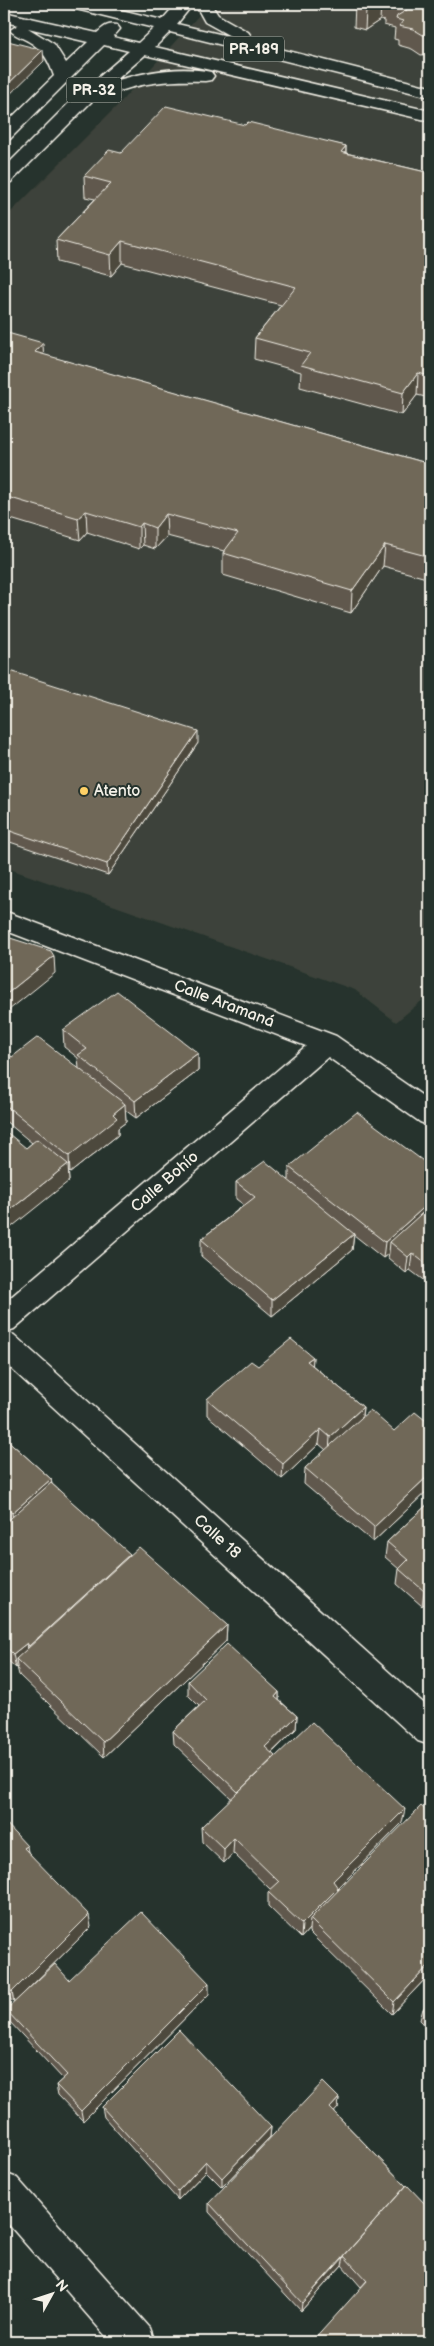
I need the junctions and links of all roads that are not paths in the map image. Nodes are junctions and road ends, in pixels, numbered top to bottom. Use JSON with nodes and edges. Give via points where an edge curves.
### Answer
{"nodes":[{"id":1,"x":78,"y":4,"type":"edge"},
{"id":2,"x":185,"y":4,"type":"edge"},
{"id":3,"x":203,"y":4,"type":"edge"},
{"id":4,"x":131,"y":9,"type":"edge"},
{"id":5,"x":4,"y":17,"type":"edge"},
{"id":6,"x":4,"y":23,"type":"edge"},
{"id":7,"x":168,"y":25,"type":"junction"},
{"id":8,"x":99,"y":40,"type":"junction"},
{"id":9,"x":142,"y":50,"type":"junction"},
{"id":10,"x":274,"y":54,"type":"junction"},
{"id":11,"x":63,"y":78,"type":"junction"},
{"id":12,"x":277,"y":80,"type":"junction"},
{"id":13,"x":430,"y":92,"type":"edge"},
{"id":14,"x":85,"y":98,"type":"junction"},
{"id":15,"x":430,"y":116,"type":"edge"},
{"id":16,"x":4,"y":135,"type":"edge"},
{"id":17,"x":4,"y":178,"type":"edge"},
{"id":18,"x":4,"y":920,"type":"edge"},
{"id":19,"x":327,"y":1043,"type":"junction"},
{"id":20,"x":430,"y":1115,"type":"edge"},
{"id":21,"x":4,"y":1320,"type":"edge"},
{"id":22,"x":4,"y":1344,"type":"edge"},
{"id":23,"x":430,"y":1730,"type":"edge"},
{"id":24,"x":4,"y":2191,"type":"edge"},
{"id":25,"x":136,"y":2342,"type":"edge"}],
"edges":[{"from":1,"to":4,"type":"main road","number":"PR-189"},
{"from":2,"to":7,"type":"main road","number":"PR-32"},
{"from":3,"to":10,"type":"main road","via":[[211,18]]},
{"from":4,"to":7,"type":"main road","number":"PR-189"},
{"from":4,"to":8,"type":"main road","number":"PR-32"},
{"from":5,"to":8,"type":"main road","number":"PR-189"},
{"from":6,"to":11,"type":"main road","via":[[52,49]]},
{"from":7,"to":9,"type":"main road","number":"PR-32"},
{"from":7,"to":10,"type":"main road","number":"PR-189"},
{"from":8,"to":9,"type":"main road","number":"PR-189"},
{"from":8,"to":11,"type":"main road","number":"PR-32"},
{"from":9,"to":12,"type":"main road","number":"PR-189"},
{"from":9,"to":14,"type":"main road","number":"PR-32"},
{"from":10,"to":13,"type":"main road","number":"PR-189"},
{"from":11,"to":16,"type":"main road","number":"PR-32"},
{"from":12,"to":14,"type":"main road","via":[[175,74],[123,82]]},
{"from":12,"to":15,"type":"main road","number":"PR-189"},
{"from":14,"to":17,"type":"main road","number":"PR-32"},
{"from":18,"to":19,"type":"main road","name":"Calle Aramaná"},
{"from":19,"to":20,"type":"main road","name":"Calle Aramaná"},
{"from":19,"to":21,"type":"main road","name":"Calle Bohío"},
{"from":22,"to":23,"type":"main road","name":"Calle 18"},
{"from":24,"to":25,"type":"main road"}]}
